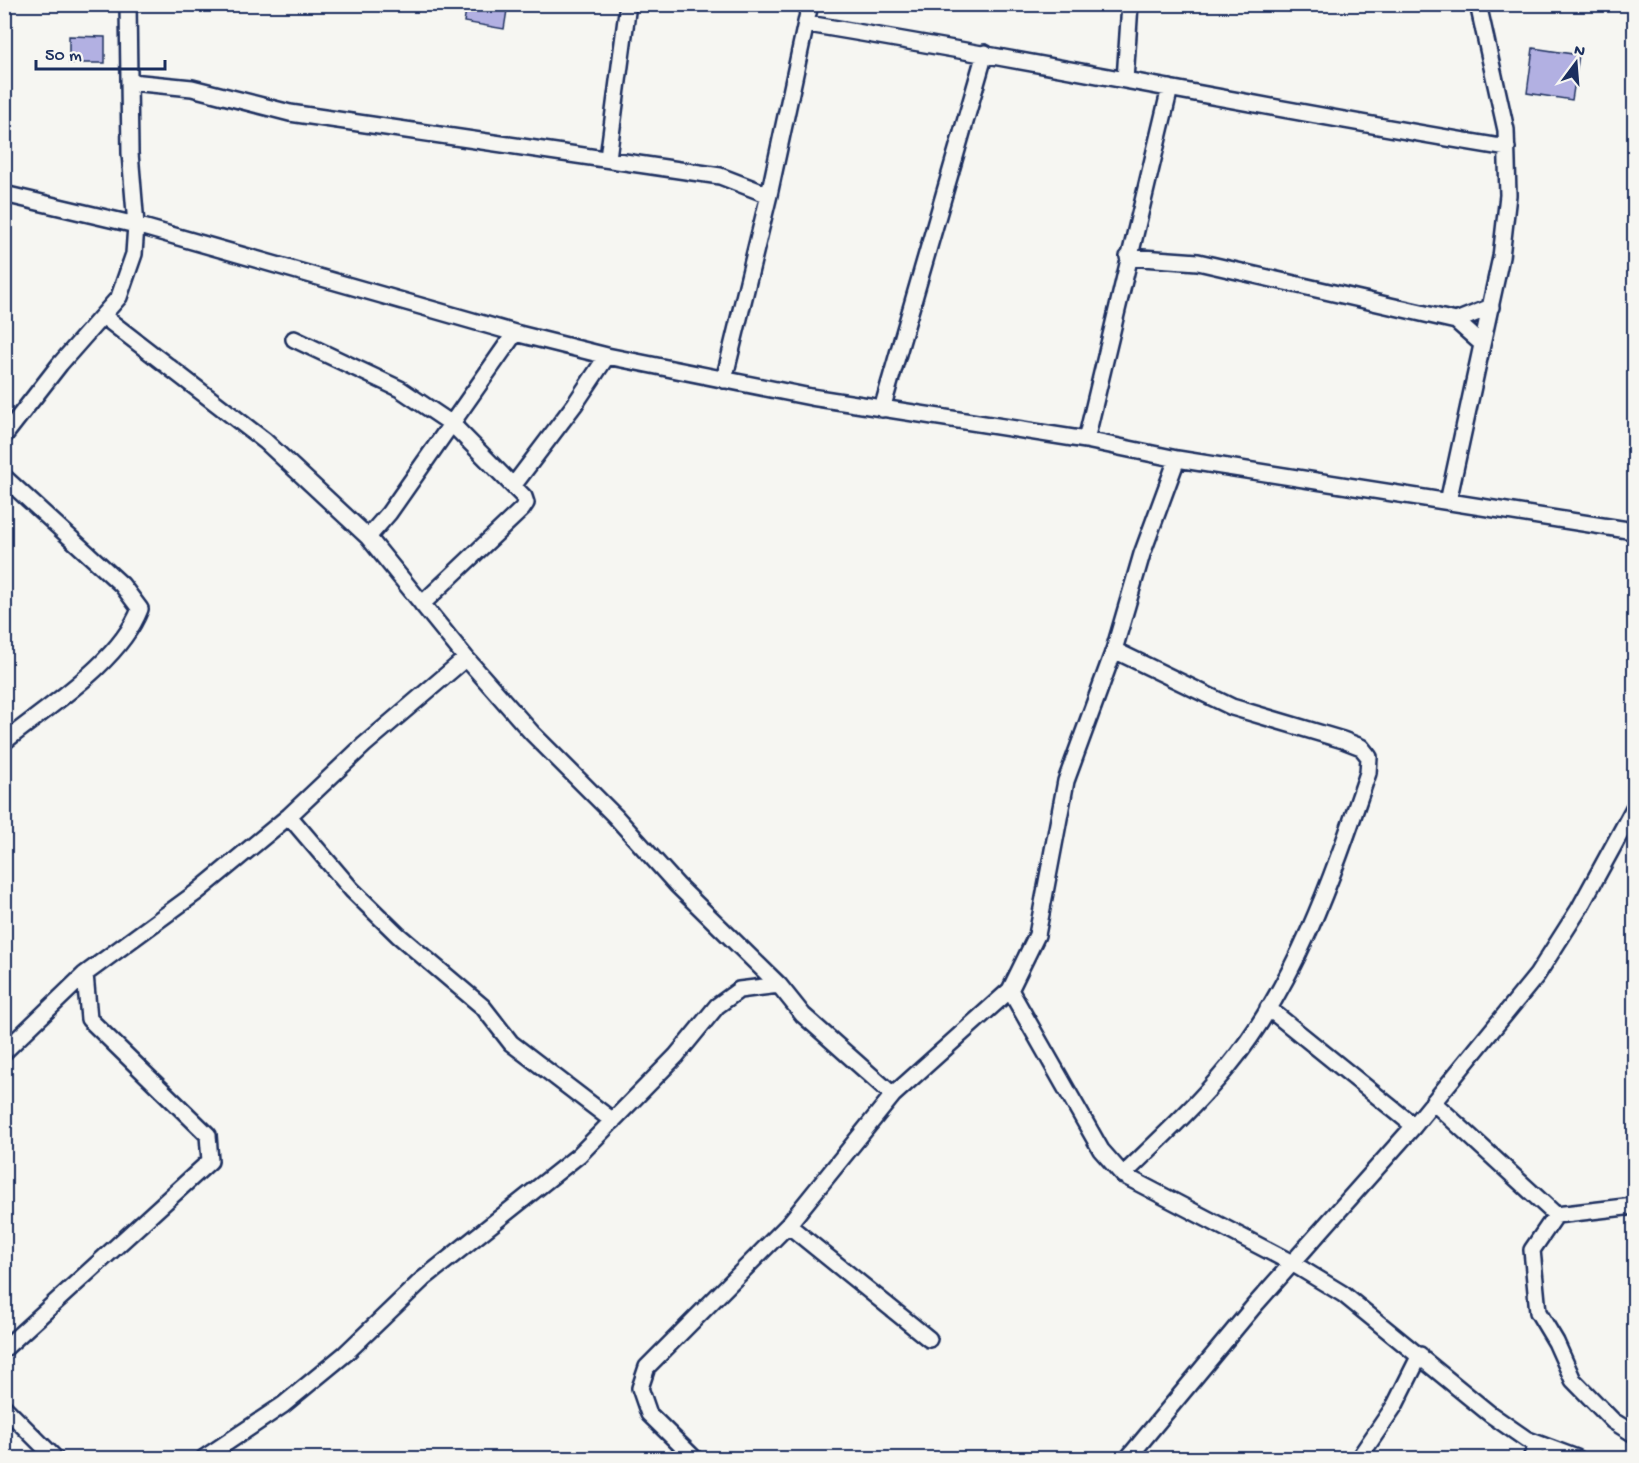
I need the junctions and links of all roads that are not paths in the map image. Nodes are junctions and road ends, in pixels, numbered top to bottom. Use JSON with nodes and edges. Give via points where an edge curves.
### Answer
{"nodes":[{"id":1,"x":128,"y":4,"type":"edge"},
{"id":2,"x":628,"y":4,"type":"edge"},
{"id":3,"x":810,"y":4,"type":"edge"},
{"id":4,"x":1130,"y":4,"type":"edge"},
{"id":5,"x":1478,"y":4,"type":"edge"},
{"id":6,"x":808,"y":24,"type":"junction"},
{"id":7,"x":985,"y":52,"type":"junction"},
{"id":8,"x":1125,"y":80,"type":"junction"},
{"id":9,"x":131,"y":82,"type":"junction"},
{"id":10,"x":1170,"y":88,"type":"junction"},
{"id":11,"x":1507,"y":148,"type":"junction"},
{"id":12,"x":608,"y":158,"type":"junction"},
{"id":13,"x":4,"y":194,"type":"edge"},
{"id":14,"x":769,"y":195,"type":"junction"},
{"id":15,"x":136,"y":225,"type":"junction"},
{"id":16,"x":1128,"y":257,"type":"junction"},
{"id":17,"x":1491,"y":307,"type":"junction"},
{"id":18,"x":103,"y":316,"type":"junction"},
{"id":19,"x":1456,"y":321,"type":"junction"},
{"id":20,"x":515,"y":333,"type":"junction"},
{"id":21,"x":294,"y":339,"type":"dead end"},
{"id":22,"x":1482,"y":344,"type":"junction"},
{"id":23,"x":607,"y":356,"type":"junction"},
{"id":24,"x":724,"y":380,"type":"junction"},
{"id":25,"x":882,"y":409,"type":"junction"},
{"id":26,"x":452,"y":424,"type":"junction"},
{"id":27,"x":4,"y":436,"type":"edge"},
{"id":28,"x":1086,"y":440,"type":"junction"},
{"id":29,"x":1177,"y":459,"type":"junction"},
{"id":30,"x":4,"y":477,"type":"edge"},
{"id":31,"x":513,"y":486,"type":"junction"},
{"id":32,"x":1448,"y":502,"type":"junction"},
{"id":33,"x":1635,"y":531,"type":"edge"},
{"id":34,"x":368,"y":537,"type":"junction"},
{"id":35,"x":422,"y":604,"type":"junction"},
{"id":36,"x":1114,"y":650,"type":"junction"},
{"id":37,"x":466,"y":658,"type":"junction"},
{"id":38,"x":4,"y":742,"type":"edge"},
{"id":39,"x":1635,"y":808,"type":"edge"},
{"id":40,"x":289,"y":816,"type":"junction"},
{"id":41,"x":85,"y":974,"type":"junction"},
{"id":42,"x":779,"y":985,"type":"junction"},
{"id":43,"x":1010,"y":990,"type":"junction"},
{"id":44,"x":1268,"y":1008,"type":"junction"},
{"id":45,"x":4,"y":1052,"type":"edge"},
{"id":46,"x":893,"y":1095,"type":"junction"},
{"id":47,"x":1433,"y":1102,"type":"junction"},
{"id":48,"x":613,"y":1121,"type":"junction"},
{"id":49,"x":1414,"y":1126,"type":"junction"},
{"id":50,"x":1123,"y":1175,"type":"junction"},
{"id":51,"x":1635,"y":1206,"type":"edge"},
{"id":52,"x":1556,"y":1215,"type":"junction"},
{"id":53,"x":788,"y":1225,"type":"junction"},
{"id":54,"x":1292,"y":1263,"type":"junction"},
{"id":55,"x":929,"y":1339,"type":"dead end"},
{"id":56,"x":4,"y":1349,"type":"edge"},
{"id":57,"x":1420,"y":1355,"type":"junction"},
{"id":58,"x":4,"y":1407,"type":"edge"},
{"id":59,"x":1635,"y":1434,"type":"edge"},
{"id":60,"x":1538,"y":1444,"type":"junction"},
{"id":61,"x":55,"y":1458,"type":"edge"},
{"id":62,"x":204,"y":1458,"type":"edge"},
{"id":63,"x":694,"y":1458,"type":"edge"},
{"id":64,"x":1128,"y":1458,"type":"edge"},
{"id":65,"x":1359,"y":1458,"type":"edge"},
{"id":66,"x":1531,"y":1458,"type":"edge"},
{"id":67,"x":1577,"y":1458,"type":"edge"}],
"edges":[{"from":1,"to":9,"type":"street"},
{"from":2,"to":12,"type":"street"},
{"from":3,"to":6,"type":"street"},
{"from":4,"to":8,"type":"street"},
{"from":5,"to":11,"type":"street"},
{"from":6,"to":7,"type":"street"},
{"from":6,"to":14,"type":"street"},
{"from":7,"to":8,"type":"street"},
{"from":7,"to":25,"type":"street"},
{"from":8,"to":10,"type":"street"},
{"from":9,"to":12,"type":"street","via":[[192,88],[290,113]]},
{"from":9,"to":15,"type":"street","via":[[130,153]]},
{"from":10,"to":11,"type":"street"},
{"from":10,"to":16,"type":"street"},
{"from":11,"to":17,"type":"street","via":[[1502,257]]},
{"from":12,"to":14,"type":"street","via":[[720,176]]},
{"from":13,"to":15,"type":"street"},
{"from":14,"to":24,"type":"street"},
{"from":15,"to":18,"type":"street","via":[[134,254],[120,297]]},
{"from":15,"to":20,"type":"street"},
{"from":16,"to":19,"type":"street","via":[[1198,262]]},
{"from":16,"to":28,"type":"street"},
{"from":17,"to":19,"type":"street"},
{"from":17,"to":22,"type":"street"},
{"from":18,"to":27,"type":"street"},
{"from":18,"to":34,"type":"street","via":[[266,441]]},
{"from":19,"to":22,"type":"street"},
{"from":20,"to":23,"type":"street"},
{"from":20,"to":26,"type":"street"},
{"from":21,"to":26,"type":"street","via":[[400,389]]},
{"from":22,"to":32,"type":"street"},
{"from":23,"to":24,"type":"street"},
{"from":23,"to":31,"type":"street"},
{"from":24,"to":25,"type":"street"},
{"from":25,"to":28,"type":"street"},
{"from":26,"to":31,"type":"street"},
{"from":26,"to":34,"type":"street"},
{"from":28,"to":29,"type":"street"},
{"from":29,"to":32,"type":"street"},
{"from":29,"to":36,"type":"street","via":[[1142,554]]},
{"from":30,"to":38,"type":"street","via":[[122,585],[141,609],[134,625],[100,664]]},
{"from":31,"to":35,"type":"street","via":[[524,497],[522,509]]},
{"from":32,"to":33,"type":"street"},
{"from":34,"to":35,"type":"street"},
{"from":35,"to":37,"type":"street"},
{"from":36,"to":43,"type":"street","via":[[1066,781],[1037,935]]},
{"from":36,"to":44,"type":"street","via":[[1232,707],[1343,740],[1360,747],[1369,757],[1368,773],[1314,922]]},
{"from":37,"to":40,"type":"street"},
{"from":37,"to":42,"type":"street","via":[[677,885]]},
{"from":39,"to":47,"type":"street","via":[[1580,909],[1537,975]]},
{"from":40,"to":41,"type":"street","via":[[197,892]]},
{"from":40,"to":48,"type":"street","via":[[352,890],[483,1007],[511,1043]]},
{"from":41,"to":45,"type":"street"},
{"from":41,"to":56,"type":"street","via":[[89,1019],[208,1135],[210,1161]]},
{"from":42,"to":46,"type":"street","via":[[803,1016]]},
{"from":42,"to":48,"type":"street","via":[[739,990],[717,1005],[676,1056]]},
{"from":43,"to":46,"type":"street"},
{"from":43,"to":50,"type":"street","via":[[1101,1150]]},
{"from":44,"to":49,"type":"street"},
{"from":44,"to":50,"type":"street","via":[[1229,1066],[1198,1102]]},
{"from":46,"to":53,"type":"street"},
{"from":47,"to":49,"type":"street"},
{"from":47,"to":52,"type":"street"},
{"from":48,"to":62,"type":"street","via":[[579,1155],[423,1279],[345,1354],[284,1405]]},
{"from":49,"to":54,"type":"street"},
{"from":50,"to":54,"type":"street"},
{"from":51,"to":52,"type":"street"},
{"from":52,"to":59,"type":"street","via":[[1532,1250],[1538,1312],[1573,1380],[1613,1421]]},
{"from":53,"to":55,"type":"street"},
{"from":53,"to":63,"type":"street","via":[[647,1367],[640,1389],[649,1414]]},
{"from":54,"to":57,"type":"street","via":[[1343,1294]]},
{"from":54,"to":64,"type":"street"},
{"from":57,"to":60,"type":"street","via":[[1490,1414]]},
{"from":57,"to":65,"type":"street","via":[[1395,1405]]},
{"from":58,"to":61,"type":"street"},
{"from":60,"to":66,"type":"street"},
{"from":60,"to":67,"type":"street"}]}
